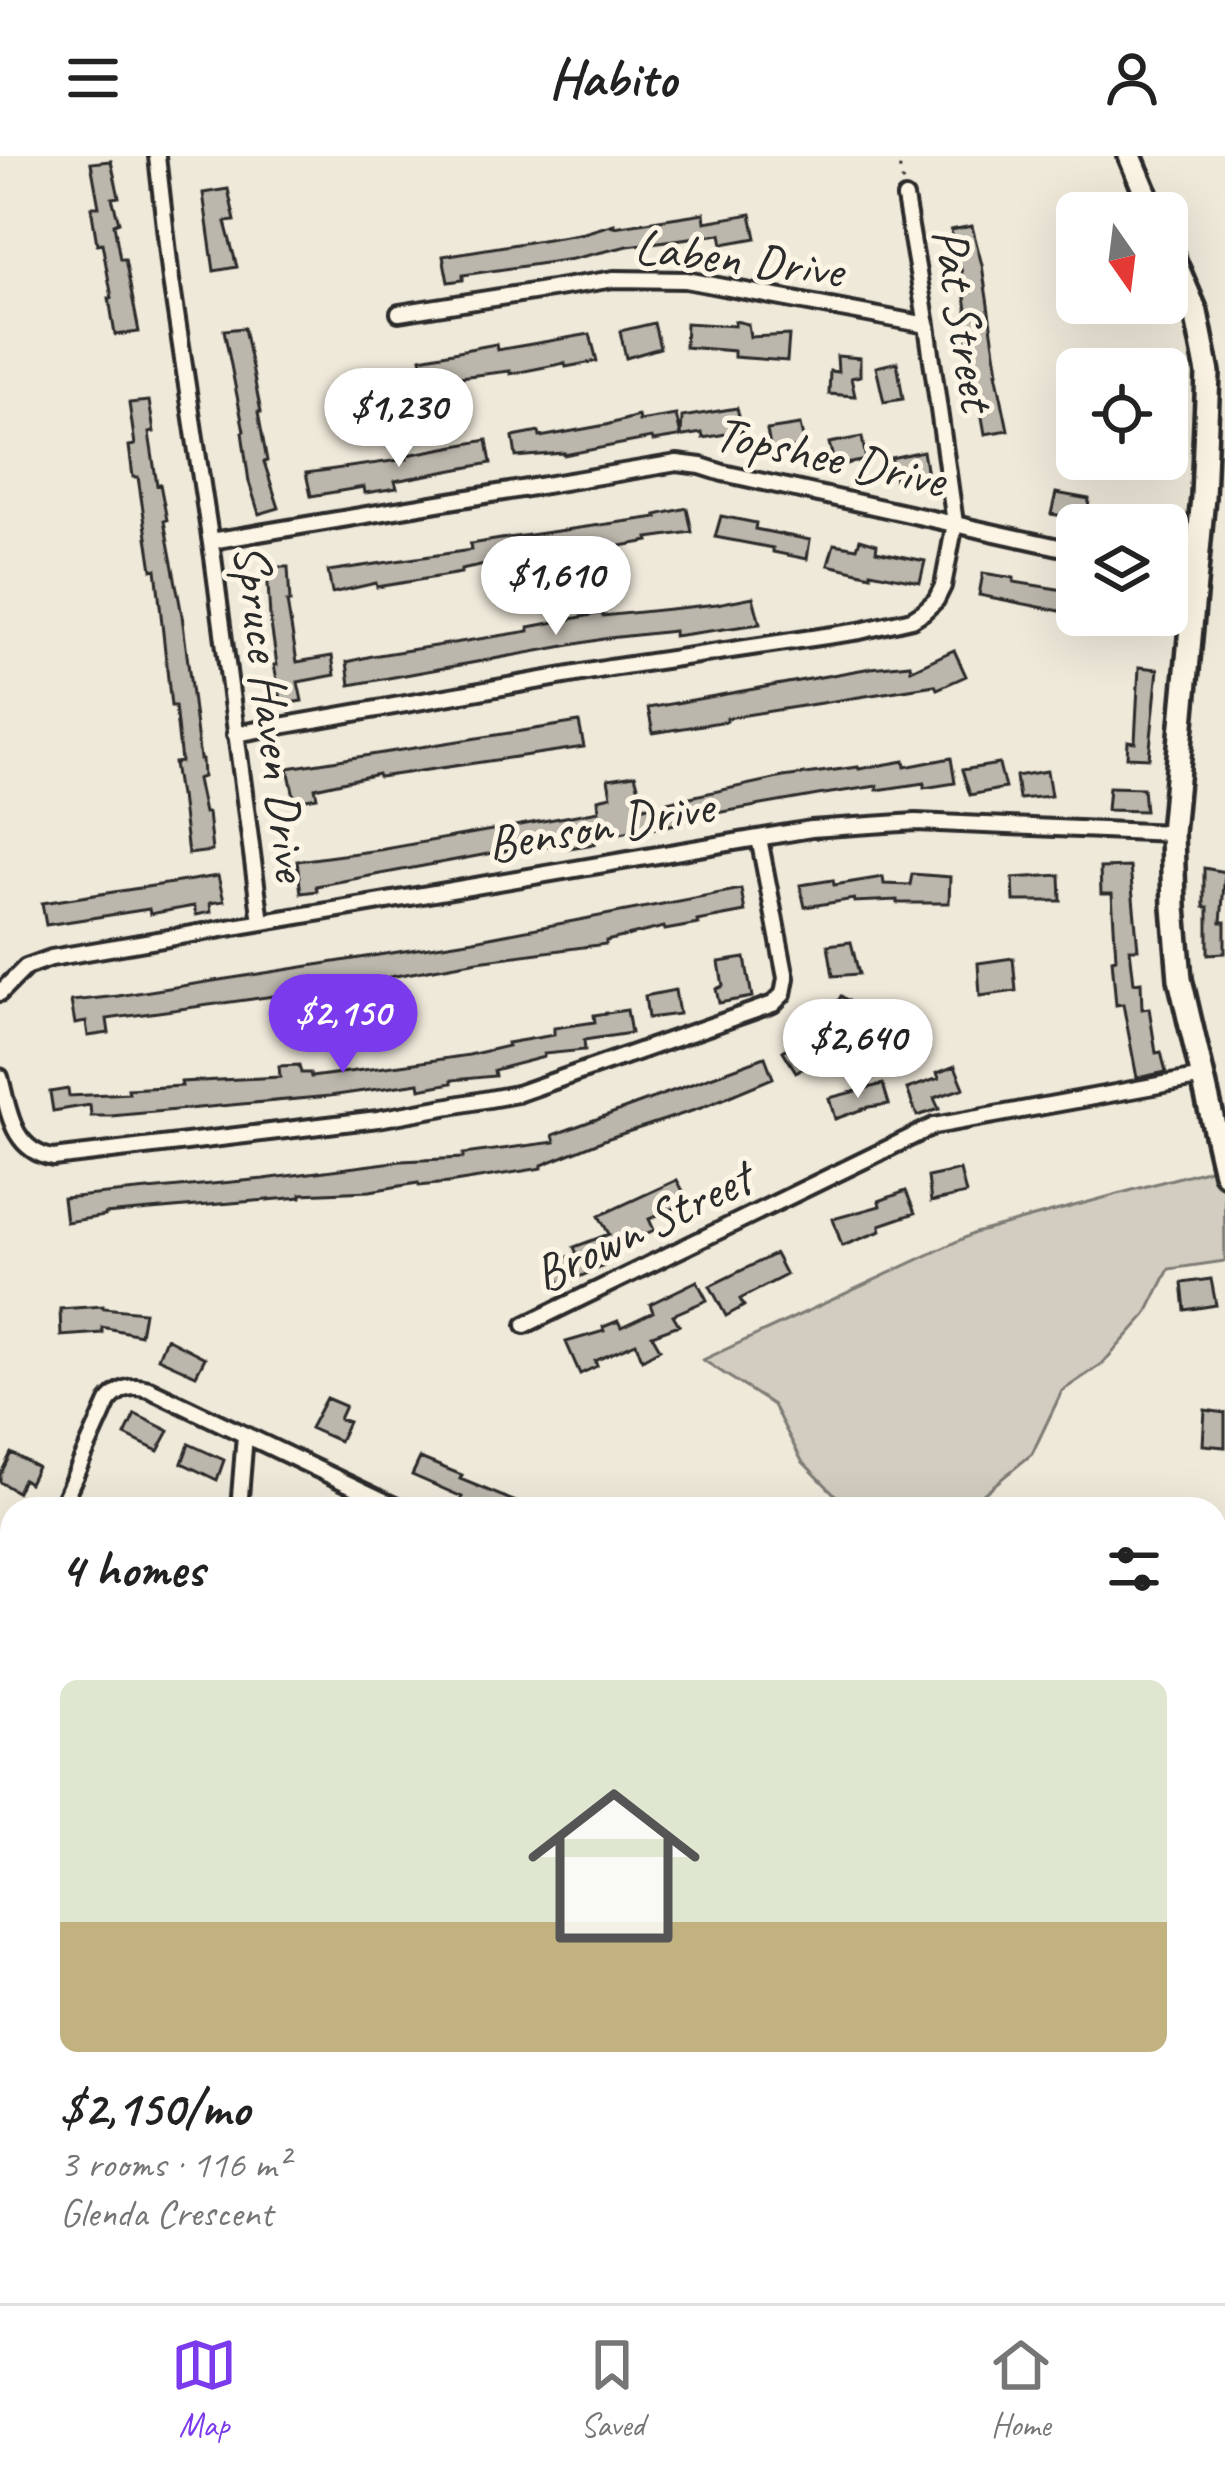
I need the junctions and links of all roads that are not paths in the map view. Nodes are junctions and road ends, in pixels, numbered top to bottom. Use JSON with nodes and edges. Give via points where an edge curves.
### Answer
{"nodes":[{"id":1,"x":157,"y":156,"type":"edge"},
{"id":2,"x":1130,"y":156,"type":"edge"},
{"id":3,"x":1145,"y":192,"type":"edge"},
{"id":4,"x":905,"y":198,"type":"road end"},
{"id":5,"x":1188,"y":293,"type":"edge"},
{"id":6,"x":399,"y":313,"type":"dead end"},
{"id":7,"x":927,"y":325,"type":"junction"},
{"id":8,"x":955,"y":523,"type":"junction"},
{"id":9,"x":211,"y":541,"type":"junction"},
{"id":10,"x":1056,"y":546,"type":"edge"},
{"id":11,"x":1188,"y":572,"type":"edge"},
{"id":12,"x":1195,"y":574,"type":"junction"},
{"id":13,"x":235,"y":734,"type":"junction"},
{"id":14,"x":1172,"y":833,"type":"junction"},
{"id":15,"x":759,"y":838,"type":"junction"},
{"id":16,"x":261,"y":922,"type":"junction"},
{"id":17,"x":0,"y":993,"type":"edge"},
{"id":18,"x":0,"y":1077,"type":"edge"},
{"id":19,"x":1203,"y":1077,"type":"junction"},
{"id":20,"x":1225,"y":1173,"type":"edge"},
{"id":21,"x":525,"y":1325,"type":"dead end"},
{"id":22,"x":245,"y":1435,"type":"junction"},
{"id":23,"x":65,"y":1497,"type":"edge"},
{"id":24,"x":240,"y":1497,"type":"edge"},
{"id":25,"x":376,"y":1497,"type":"edge"}],
"edges":[{"from":1,"to":9,"type":"street","name":"Spruce Haven Drive"},
{"from":2,"to":3,"type":"main road"},
{"from":4,"to":7,"type":"street","name":"Pat Street"},
{"from":5,"to":12,"type":"main road","via":[[1208,364]]},
{"from":6,"to":7,"type":"street","name":"Laben Drive","via":[[614,279],[676,280]]},
{"from":7,"to":8,"type":"street","name":"Pat Street"},
{"from":8,"to":9,"type":"street","name":"Topshee Drive","via":[[677,463]]},
{"from":8,"to":10,"type":"street","name":"Topshee Drive"},
{"from":8,"to":13,"type":"street","name":"Pat Street","via":[[938,596],[899,623]]},
{"from":9,"to":13,"type":"street","name":"Spruce Haven Drive"},
{"from":11,"to":12,"type":"street"},
{"from":12,"to":14,"type":"main road"},
{"from":13,"to":16,"type":"street","name":"Spruce Haven Drive"},
{"from":14,"to":15,"type":"street","name":"Benson Drive","via":[[916,822]]},
{"from":14,"to":19,"type":"main road","via":[[1180,979]]},
{"from":15,"to":16,"type":"street","name":"Benson Drive"},
{"from":15,"to":18,"type":"street","via":[[786,978],[781,998],[537,1089],[378,1119],[53,1158],[17,1135]]},
{"from":16,"to":17,"type":"street","name":"Benson Drive","via":[[46,959]]},
{"from":19,"to":20,"type":"main road"},
{"from":19,"to":21,"type":"street","name":"Brown Street","via":[[915,1133]]},
{"from":22,"to":23,"type":"street","via":[[148,1389],[124,1389],[108,1402]]},
{"from":22,"to":24,"type":"street"},
{"from":22,"to":25,"type":"street"}]}
